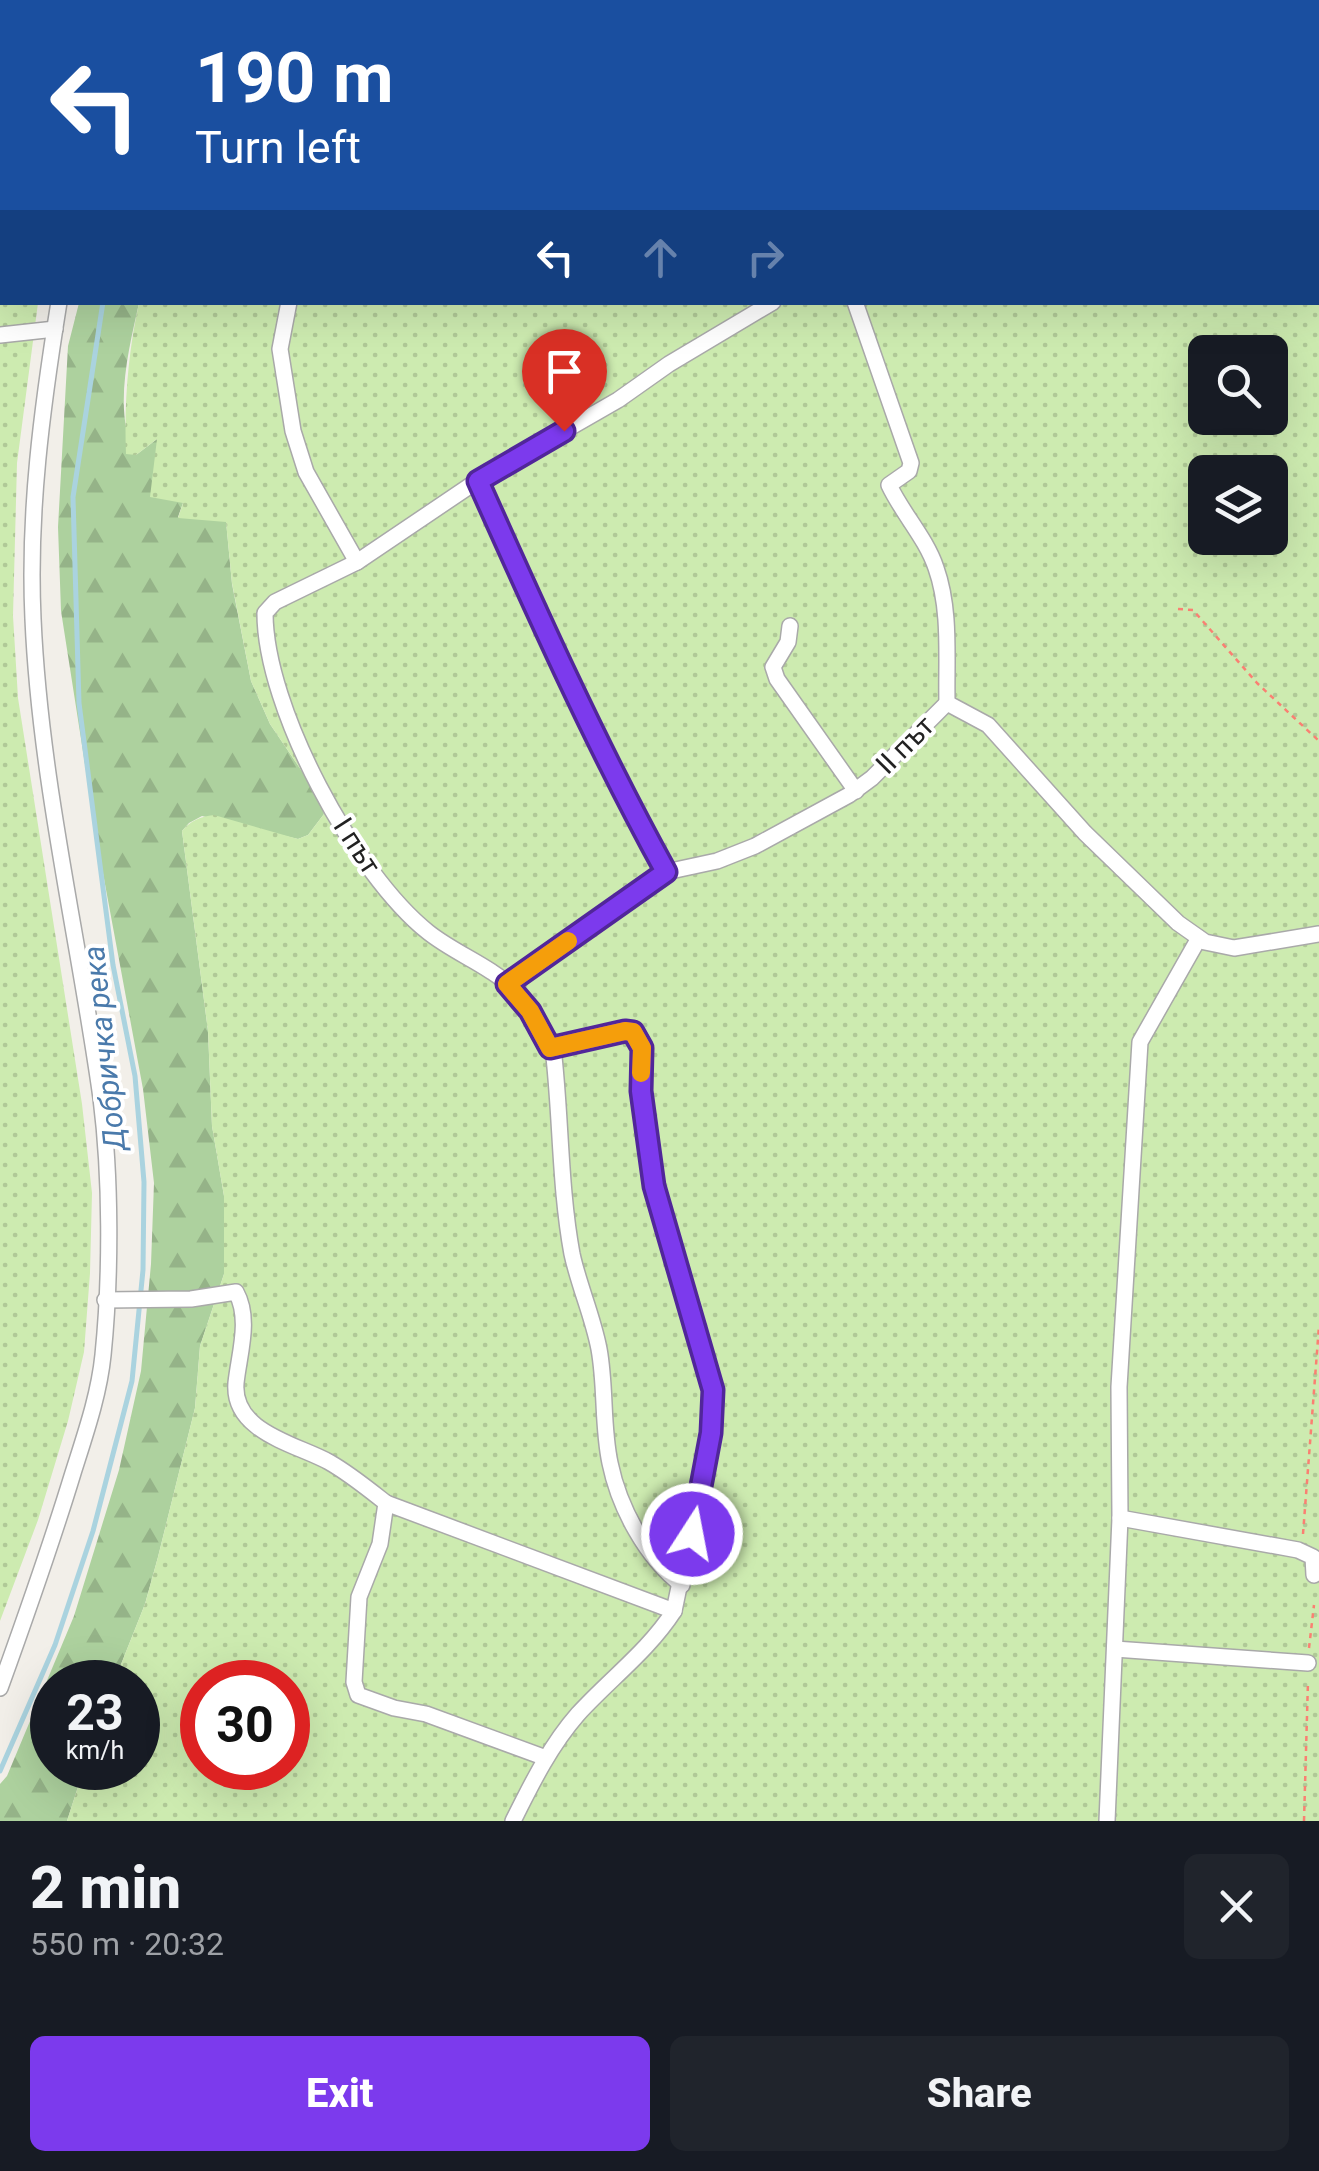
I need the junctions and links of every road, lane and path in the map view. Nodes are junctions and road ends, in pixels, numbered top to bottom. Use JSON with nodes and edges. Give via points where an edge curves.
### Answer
{"nodes":[{"id":1,"x":58,"y":305,"type":"edge"},
{"id":2,"x":288,"y":305,"type":"edge"},
{"id":3,"x":768,"y":305,"type":"edge"},
{"id":4,"x":856,"y":305,"type":"edge"},
{"id":5,"x":54,"y":329,"type":"junction"},
{"id":6,"x":0,"y":335,"type":"edge"},
{"id":7,"x":478,"y":481,"type":"junction"},
{"id":8,"x":357,"y":562,"type":"junction"},
{"id":9,"x":1178,"y":609,"type":"dead end"},
{"id":10,"x":790,"y":626,"type":"dead end"},
{"id":11,"x":947,"y":703,"type":"junction"},
{"id":12,"x":1319,"y":740,"type":"edge"},
{"id":13,"x":856,"y":790,"type":"junction"},
{"id":14,"x":666,"y":872,"type":"junction"},
{"id":15,"x":1319,"y":934,"type":"edge"},
{"id":16,"x":1199,"y":938,"type":"junction"},
{"id":17,"x":507,"y":984,"type":"junction"},
{"id":18,"x":550,"y":1048,"type":"junction"},
{"id":19,"x":105,"y":1300,"type":"junction"},
{"id":20,"x":1319,"y":1326,"type":"edge"},
{"id":21,"x":386,"y":1503,"type":"junction"},
{"id":22,"x":1120,"y":1518,"type":"junction"},
{"id":23,"x":1298,"y":1550,"type":"junction"},
{"id":24,"x":1314,"y":1575,"type":"dead end"},
{"id":25,"x":682,"y":1586,"type":"junction"},
{"id":26,"x":1314,"y":1605,"type":"dead end"},
{"id":27,"x":674,"y":1611,"type":"junction"},
{"id":28,"x":1115,"y":1649,"type":"junction"},
{"id":29,"x":1308,"y":1663,"type":"junction"},
{"id":30,"x":0,"y":1688,"type":"edge"},
{"id":31,"x":546,"y":1758,"type":"junction"},
{"id":32,"x":513,"y":1821,"type":"edge"},
{"id":33,"x":1107,"y":1821,"type":"edge"},
{"id":34,"x":1304,"y":1821,"type":"edge"}],
"edges":[{"from":1,"to":5,"type":"street"},
{"from":2,"to":8,"type":"street","via":[[280,348],[293,430],[306,472]]},
{"from":3,"to":7,"type":"street","name":"І път"},
{"from":4,"to":11,"type":"street","via":[[911,463],[909,472],[888,485],[932,558],[944,597]]},
{"from":5,"to":6,"type":"street"},
{"from":5,"to":19,"type":"street","via":[[35,468],[33,618],[54,804],[101,1102]]},
{"from":7,"to":8,"type":"street","name":"І път"},
{"from":7,"to":14,"type":"street","via":[[574,694]]},
{"from":8,"to":17,"type":"street","name":"І път","via":[[274,602],[265,614],[291,725],[362,860],[387,891],[427,931]]},
{"from":9,"to":12,"type":"path","via":[[1193,610]]},
{"from":10,"to":13,"type":"street","via":[[773,667]]},
{"from":11,"to":13,"type":"street","name":"ІІ път"},
{"from":11,"to":16,"type":"street","name":"ІІ път","via":[[988,725],[1085,833]]},
{"from":13,"to":14,"type":"street","name":"ІІ път","via":[[755,846]]},
{"from":14,"to":17,"type":"street","name":"ІІ път"},
{"from":15,"to":16,"type":"street","via":[[1234,948]]},
{"from":16,"to":22,"type":"street","via":[[1140,1042],[1118,1387]]},
{"from":17,"to":18,"type":"street","name":"І път"},
{"from":18,"to":25,"type":"street","name":"І път","via":[[565,1204],[604,1376],[609,1460],[643,1539],[663,1571]]},
{"from":18,"to":25,"type":"street","via":[[625,1031],[642,1048],[654,1186],[713,1390]]},
{"from":19,"to":21,"type":"street","via":[[236,1292],[244,1330],[237,1403],[248,1420],[350,1474]]},
{"from":19,"to":30,"type":"street","via":[[103,1358],[87,1428]]},
{"from":20,"to":23,"type":"path"},
{"from":21,"to":27,"type":"street"},
{"from":21,"to":31,"type":"street","via":[[380,1544],[359,1597],[358,1695]]},
{"from":22,"to":23,"type":"street"},
{"from":22,"to":28,"type":"street"},
{"from":23,"to":24,"type":"street","via":[[1313,1556]]},
{"from":25,"to":27,"type":"street"},
{"from":26,"to":29,"type":"path"},
{"from":27,"to":31,"type":"street"},
{"from":28,"to":29,"type":"street"},
{"from":28,"to":33,"type":"street"},
{"from":29,"to":34,"type":"path"},
{"from":31,"to":32,"type":"street"}]}
